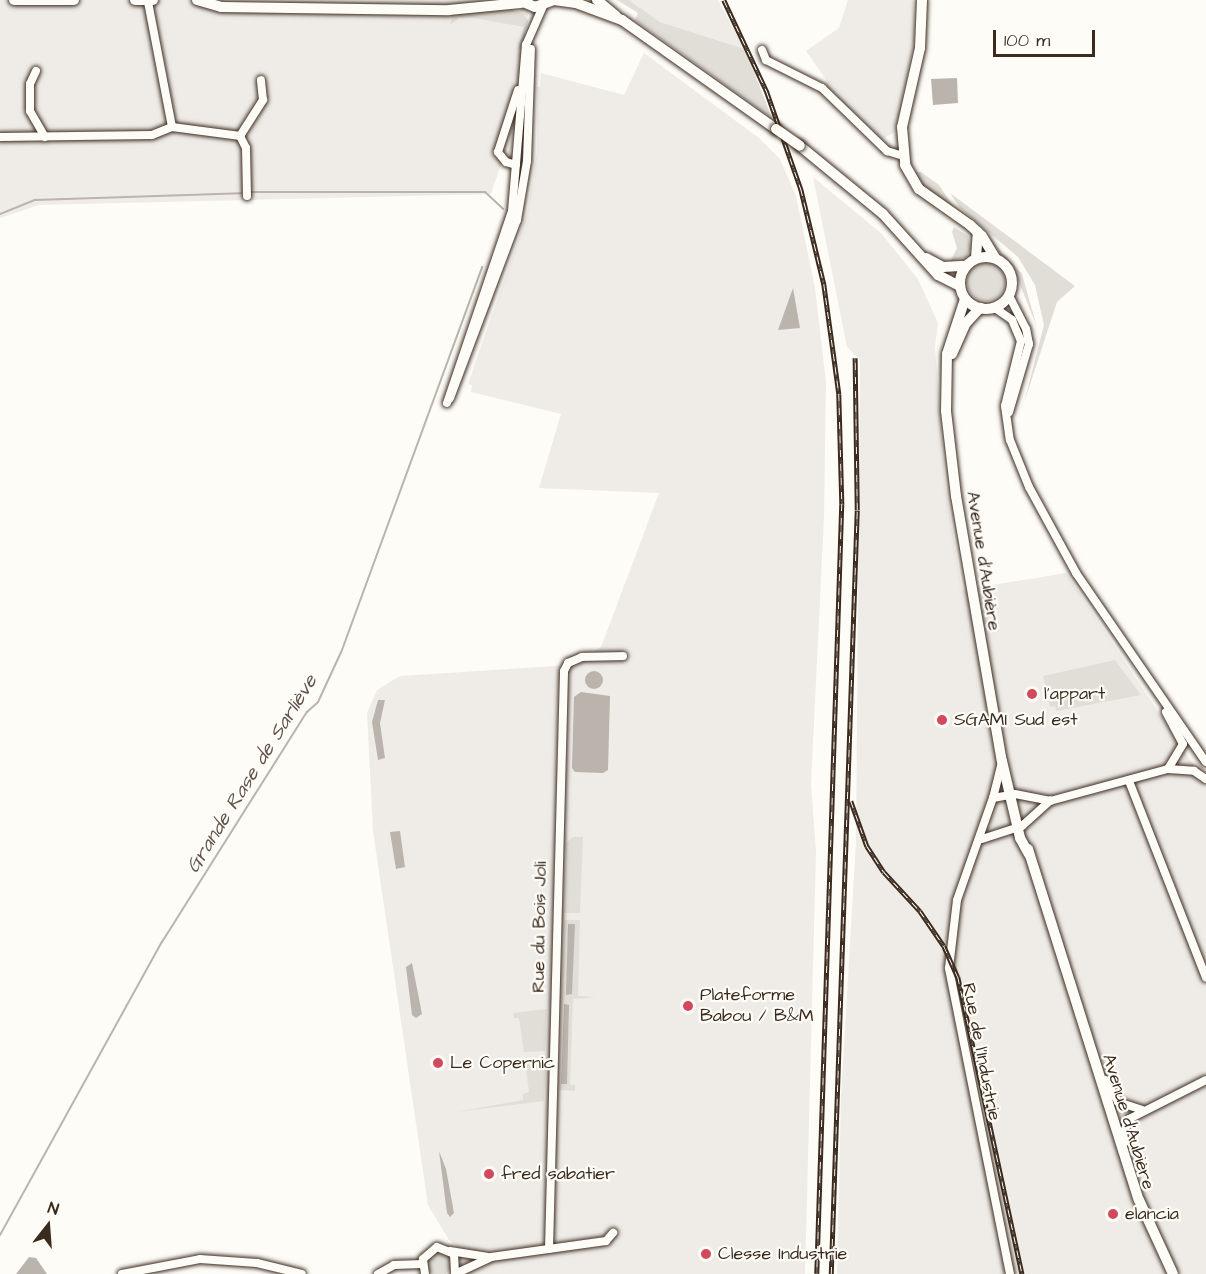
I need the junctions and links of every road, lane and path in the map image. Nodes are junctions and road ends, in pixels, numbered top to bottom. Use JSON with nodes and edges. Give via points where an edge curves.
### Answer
{"nodes":[{"id":1,"x":14,"y":0,"type":"edge"},
{"id":2,"x":74,"y":0,"type":"edge"},
{"id":3,"x":135,"y":0,"type":"edge"},
{"id":4,"x":493,"y":0,"type":"edge"},
{"id":5,"x":554,"y":0,"type":"edge"},
{"id":6,"x":597,"y":0,"type":"edge"},
{"id":7,"x":922,"y":0,"type":"edge"},
{"id":8,"x":151,"y":1,"type":"edge"},
{"id":9,"x":200,"y":1,"type":"edge"},
{"id":10,"x":523,"y":3,"type":"edge"},
{"id":11,"x":543,"y":6,"type":"junction"},
{"id":12,"x":616,"y":16,"type":"junction"},
{"id":13,"x":532,"y":31,"type":"junction"},
{"id":14,"x":762,"y":50,"type":"dead end"},
{"id":15,"x":36,"y":71,"type":"dead end"},
{"id":16,"x":261,"y":80,"type":"dead end"},
{"id":17,"x":521,"y":85,"type":"junction"},
{"id":18,"x":172,"y":127,"type":"junction"},
{"id":19,"x":45,"y":136,"type":"junction"},
{"id":20,"x":240,"y":136,"type":"junction"},
{"id":21,"x":0,"y":137,"type":"edge"},
{"id":22,"x":903,"y":156,"type":"junction"},
{"id":23,"x":516,"y":168,"type":"junction"},
{"id":24,"x":247,"y":196,"type":"dead end"},
{"id":25,"x":978,"y":232,"type":"junction"},
{"id":26,"x":921,"y":256,"type":"junction"},
{"id":27,"x":976,"y":258,"type":"junction"},
{"id":28,"x":995,"y":258,"type":"junction"},
{"id":29,"x":965,"y":266,"type":"junction"},
{"id":30,"x":960,"y":286,"type":"junction"},
{"id":31,"x":1009,"y":295,"type":"junction"},
{"id":32,"x":965,"y":299,"type":"junction"},
{"id":33,"x":980,"y":308,"type":"junction"},
{"id":34,"x":995,"y":308,"type":"junction"},
{"id":35,"x":946,"y":371,"type":"junction"},
{"id":36,"x":1007,"y":418,"type":"junction"},
{"id":37,"x":623,"y":656,"type":"dead end"},
{"id":38,"x":1147,"y":677,"type":"junction"},
{"id":39,"x":1002,"y":758,"type":"junction"},
{"id":40,"x":1206,"y":762,"type":"edge"},
{"id":41,"x":1168,"y":769,"type":"junction"},
{"id":42,"x":1206,"y":779,"type":"edge"},
{"id":43,"x":1129,"y":781,"type":"junction"},
{"id":44,"x":1012,"y":795,"type":"junction"},
{"id":45,"x":993,"y":798,"type":"junction"},
{"id":46,"x":1050,"y":801,"type":"junction"},
{"id":47,"x":1020,"y":826,"type":"junction"},
{"id":48,"x":982,"y":839,"type":"junction"},
{"id":49,"x":1206,"y":976,"type":"edge"},
{"id":50,"x":1088,"y":1044,"type":"junction"},
{"id":51,"x":1206,"y":1080,"type":"edge"},
{"id":52,"x":1125,"y":1107,"type":"junction"},
{"id":53,"x":1142,"y":1110,"type":"junction"},
{"id":54,"x":1111,"y":1119,"type":"junction"},
{"id":55,"x":1129,"y":1119,"type":"junction"},
{"id":56,"x":1139,"y":1200,"type":"junction"},
{"id":57,"x":613,"y":1233,"type":"dead end"},
{"id":58,"x":549,"y":1249,"type":"junction"},
{"id":59,"x":450,"y":1251,"type":"junction"},
{"id":60,"x":491,"y":1257,"type":"junction"},
{"id":61,"x":422,"y":1264,"type":"junction"},
{"id":62,"x":122,"y":1274,"type":"edge"},
{"id":63,"x":302,"y":1274,"type":"edge"},
{"id":64,"x":378,"y":1274,"type":"edge"},
{"id":65,"x":424,"y":1274,"type":"edge"},
{"id":66,"x":455,"y":1274,"type":"edge"},
{"id":67,"x":1011,"y":1274,"type":"edge"},
{"id":68,"x":1167,"y":1274,"type":"edge"},
{"id":69,"x":1173,"y":1274,"type":"edge"}],
"edges":[{"from":1,"to":2,"type":"main road"},
{"from":3,"to":8,"type":"main road"},
{"from":4,"to":9,"type":"main road","via":[[472,6]]},
{"from":5,"to":11,"type":"main road"},
{"from":5,"to":12,"type":"main road"},
{"from":6,"to":12,"type":"main road"},
{"from":7,"to":22,"type":"main road","via":[[922,33],[902,127]]},
{"from":8,"to":18,"type":"street"},
{"from":9,"to":10,"type":"main road","via":[[221,7],[449,10]]},
{"from":10,"to":11,"type":"main road"},
{"from":10,"to":13,"type":"street"},
{"from":11,"to":13,"type":"street"},
{"from":12,"to":26,"type":"main road","bridge":true,"via":[[800,146],[874,205]]},
{"from":13,"to":17,"type":"street"},
{"from":13,"to":23,"type":"street","via":[[527,161],[517,220],[458,387],[447,403],[508,225]]},
{"from":14,"to":22,"type":"street","via":[[766,60],[822,88],[887,151]]},
{"from":15,"to":19,"type":"street","via":[[30,84],[30,111]]},
{"from":16,"to":20,"type":"street","via":[[263,100]]},
{"from":17,"to":23,"type":"street"},
{"from":17,"to":23,"type":"street","via":[[498,152]]},
{"from":18,"to":19,"type":"street","via":[[152,135]]},
{"from":18,"to":20,"type":"street"},
{"from":19,"to":21,"type":"street"},
{"from":20,"to":24,"type":"street","via":[[246,148]]},
{"from":22,"to":25,"type":"main road","via":[[919,189]]},
{"from":25,"to":27,"type":"main road"},
{"from":25,"to":28,"type":"main road"},
{"from":26,"to":29,"type":"main road","via":[[943,267]]},
{"from":26,"to":30,"type":"main road","via":[[938,274]]},
{"from":27,"to":28,"type":"main road"},
{"from":27,"to":29,"type":"main road"},
{"from":28,"to":31,"type":"main road","via":[[1009,270]]},
{"from":29,"to":30,"type":"main road"},
{"from":30,"to":32,"type":"main road"},
{"from":31,"to":34,"type":"main road"},
{"from":31,"to":36,"type":"street","via":[[1026,328],[1029,344]]},
{"from":32,"to":33,"type":"main road"},
{"from":32,"to":35,"type":"main road","name":"Avenue d'Aubière","via":[[950,337]]},
{"from":33,"to":34,"type":"main road"},
{"from":33,"to":35,"type":"main road","name":"Avenue d'Aubière","via":[[962,331]]},
{"from":34,"to":36,"type":"street","via":[[1012,320],[1021,341],[1006,396]]},
{"from":35,"to":39,"type":"main road","name":"Avenue d'Aubière","via":[[956,496]]},
{"from":36,"to":38,"type":"street","via":[[1018,462],[1048,525]]},
{"from":37,"to":58,"type":"street","name":"Rue du Bois Joli","via":[[582,657],[568,663],[564,671]]},
{"from":38,"to":40,"type":"street"},
{"from":38,"to":41,"type":"street","via":[[1183,744]]},
{"from":39,"to":44,"type":"main road","name":"Avenue d'Aubière"},
{"from":39,"to":45,"type":"street","name":"Rue de l'Industrie"},
{"from":41,"to":42,"type":"street","via":[[1194,771]]},
{"from":41,"to":43,"type":"street"},
{"from":43,"to":46,"type":"street"},
{"from":43,"to":49,"type":"street"},
{"from":44,"to":45,"type":"street"},
{"from":44,"to":46,"type":"street"},
{"from":44,"to":47,"type":"main road","name":"Avenue d'Aubière"},
{"from":45,"to":48,"type":"street","name":"Rue de l'Industrie"},
{"from":46,"to":47,"type":"street"},
{"from":47,"to":48,"type":"street"},
{"from":47,"to":50,"type":"main road","name":"Avenue d'Aubière"},
{"from":48,"to":67,"type":"street","name":"Rue de l'Industrie","via":[[953,919],[949,982]]},
{"from":50,"to":52,"type":"street","name":"Avenue d'Aubière","via":[[1112,1094]]},
{"from":50,"to":54,"type":"main road","name":"Avenue d'Aubière"},
{"from":51,"to":53,"type":"street"},
{"from":52,"to":53,"type":"street","name":"Avenue d'Aubière"},
{"from":52,"to":54,"type":"street"},
{"from":53,"to":55,"type":"street","name":"Avenue d'Aubière"},
{"from":54,"to":55,"type":"street"},
{"from":54,"to":56,"type":"main road","name":"Avenue d'Aubière"},
{"from":54,"to":68,"type":"main road","name":"Avenue d'Aubière","via":[[1138,1210]]},
{"from":55,"to":56,"type":"street","name":"Avenue d'Aubière","via":[[1123,1134]]},
{"from":56,"to":69,"type":"main road","name":"Avenue d'Aubière"},
{"from":57,"to":58,"type":"street","via":[[606,1241]]},
{"from":58,"to":60,"type":"street"},
{"from":59,"to":60,"type":"street"},
{"from":59,"to":61,"type":"street","via":[[433,1248]]},
{"from":59,"to":66,"type":"street","via":[[456,1259]]},
{"from":60,"to":66,"type":"street"},
{"from":61,"to":64,"type":"street","via":[[394,1265]]},
{"from":61,"to":65,"type":"street"},
{"from":62,"to":63,"type":"street","via":[[200,1259],[256,1263]]}]}
